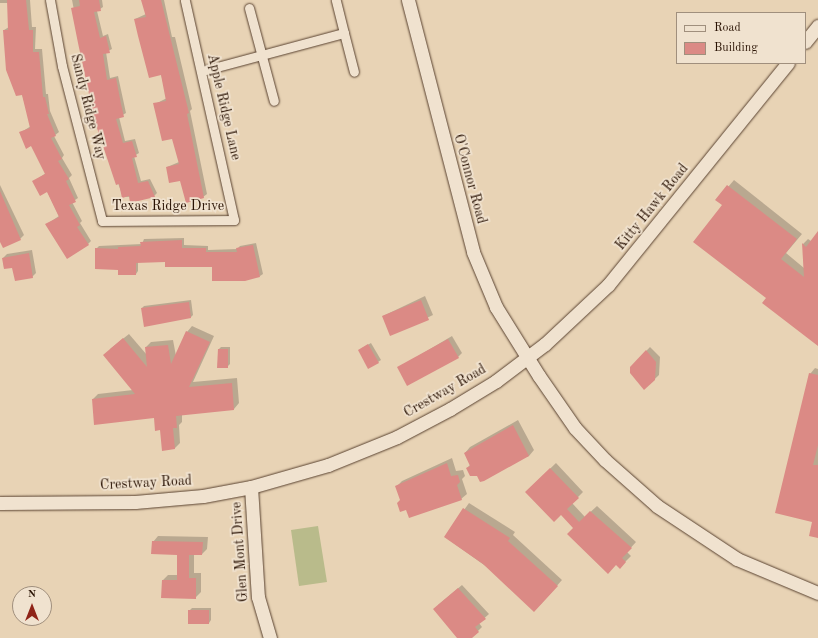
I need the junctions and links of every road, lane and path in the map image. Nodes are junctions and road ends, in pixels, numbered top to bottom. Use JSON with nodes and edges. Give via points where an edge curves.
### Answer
{"nodes":[{"id":1,"x":50,"y":0,"type":"edge"},
{"id":2,"x":336,"y":0,"type":"edge"},
{"id":3,"x":408,"y":0,"type":"edge"},
{"id":4,"x":188,"y":1,"type":"edge"},
{"id":5,"x":249,"y":8,"type":"dead end"},
{"id":6,"x":818,"y":26,"type":"edge"},
{"id":7,"x":344,"y":33,"type":"junction"},
{"id":8,"x":806,"y":41,"type":"edge"},
{"id":9,"x":261,"y":55,"type":"junction"},
{"id":10,"x":787,"y":64,"type":"edge"},
{"id":11,"x":202,"y":71,"type":"junction"},
{"id":12,"x":354,"y":72,"type":"dead end"},
{"id":13,"x":274,"y":101,"type":"dead end"},
{"id":14,"x":234,"y":220,"type":"joint"},
{"id":15,"x":102,"y":221,"type":"joint"},
{"id":16,"x":527,"y":357,"type":"junction"},
{"id":17,"x":251,"y":487,"type":"junction"},
{"id":18,"x":0,"y":503,"type":"edge"},
{"id":19,"x":818,"y":593,"type":"edge"},
{"id":20,"x":270,"y":638,"type":"edge"}],
"edges":[{"from":1,"to":15,"type":"street","name":"Sandy Ridge Way","via":[[62,66]]},
{"from":2,"to":7,"type":"street"},
{"from":3,"to":16,"type":"main road","name":"O'Connor Road","via":[[473,252],[496,307]]},
{"from":4,"to":11,"type":"street","name":"Apple Ridge Lane"},
{"from":5,"to":9,"type":"street"},
{"from":6,"to":8,"type":"main road"},
{"from":7,"to":9,"type":"street"},
{"from":7,"to":12,"type":"street"},
{"from":9,"to":11,"type":"street"},
{"from":9,"to":13,"type":"street"},
{"from":10,"to":16,"type":"main road","name":"Kitty Hawk Road","via":[[633,257],[578,315]]},
{"from":11,"to":14,"type":"street","name":"Apple Ridge Lane"},
{"from":14,"to":15,"type":"street","name":"Texas Ridge Drive"},
{"from":16,"to":17,"type":"main road","name":"Crestway Road","via":[[481,391],[398,437],[328,465]]},
{"from":16,"to":19,"type":"main road","via":[[575,428],[605,460],[657,506],[737,559]]},
{"from":17,"to":18,"type":"main road","name":"Crestway Road","via":[[203,496],[135,502]]},
{"from":17,"to":20,"type":"main road","name":"Glen Mont Drive","via":[[258,597]]}]}
